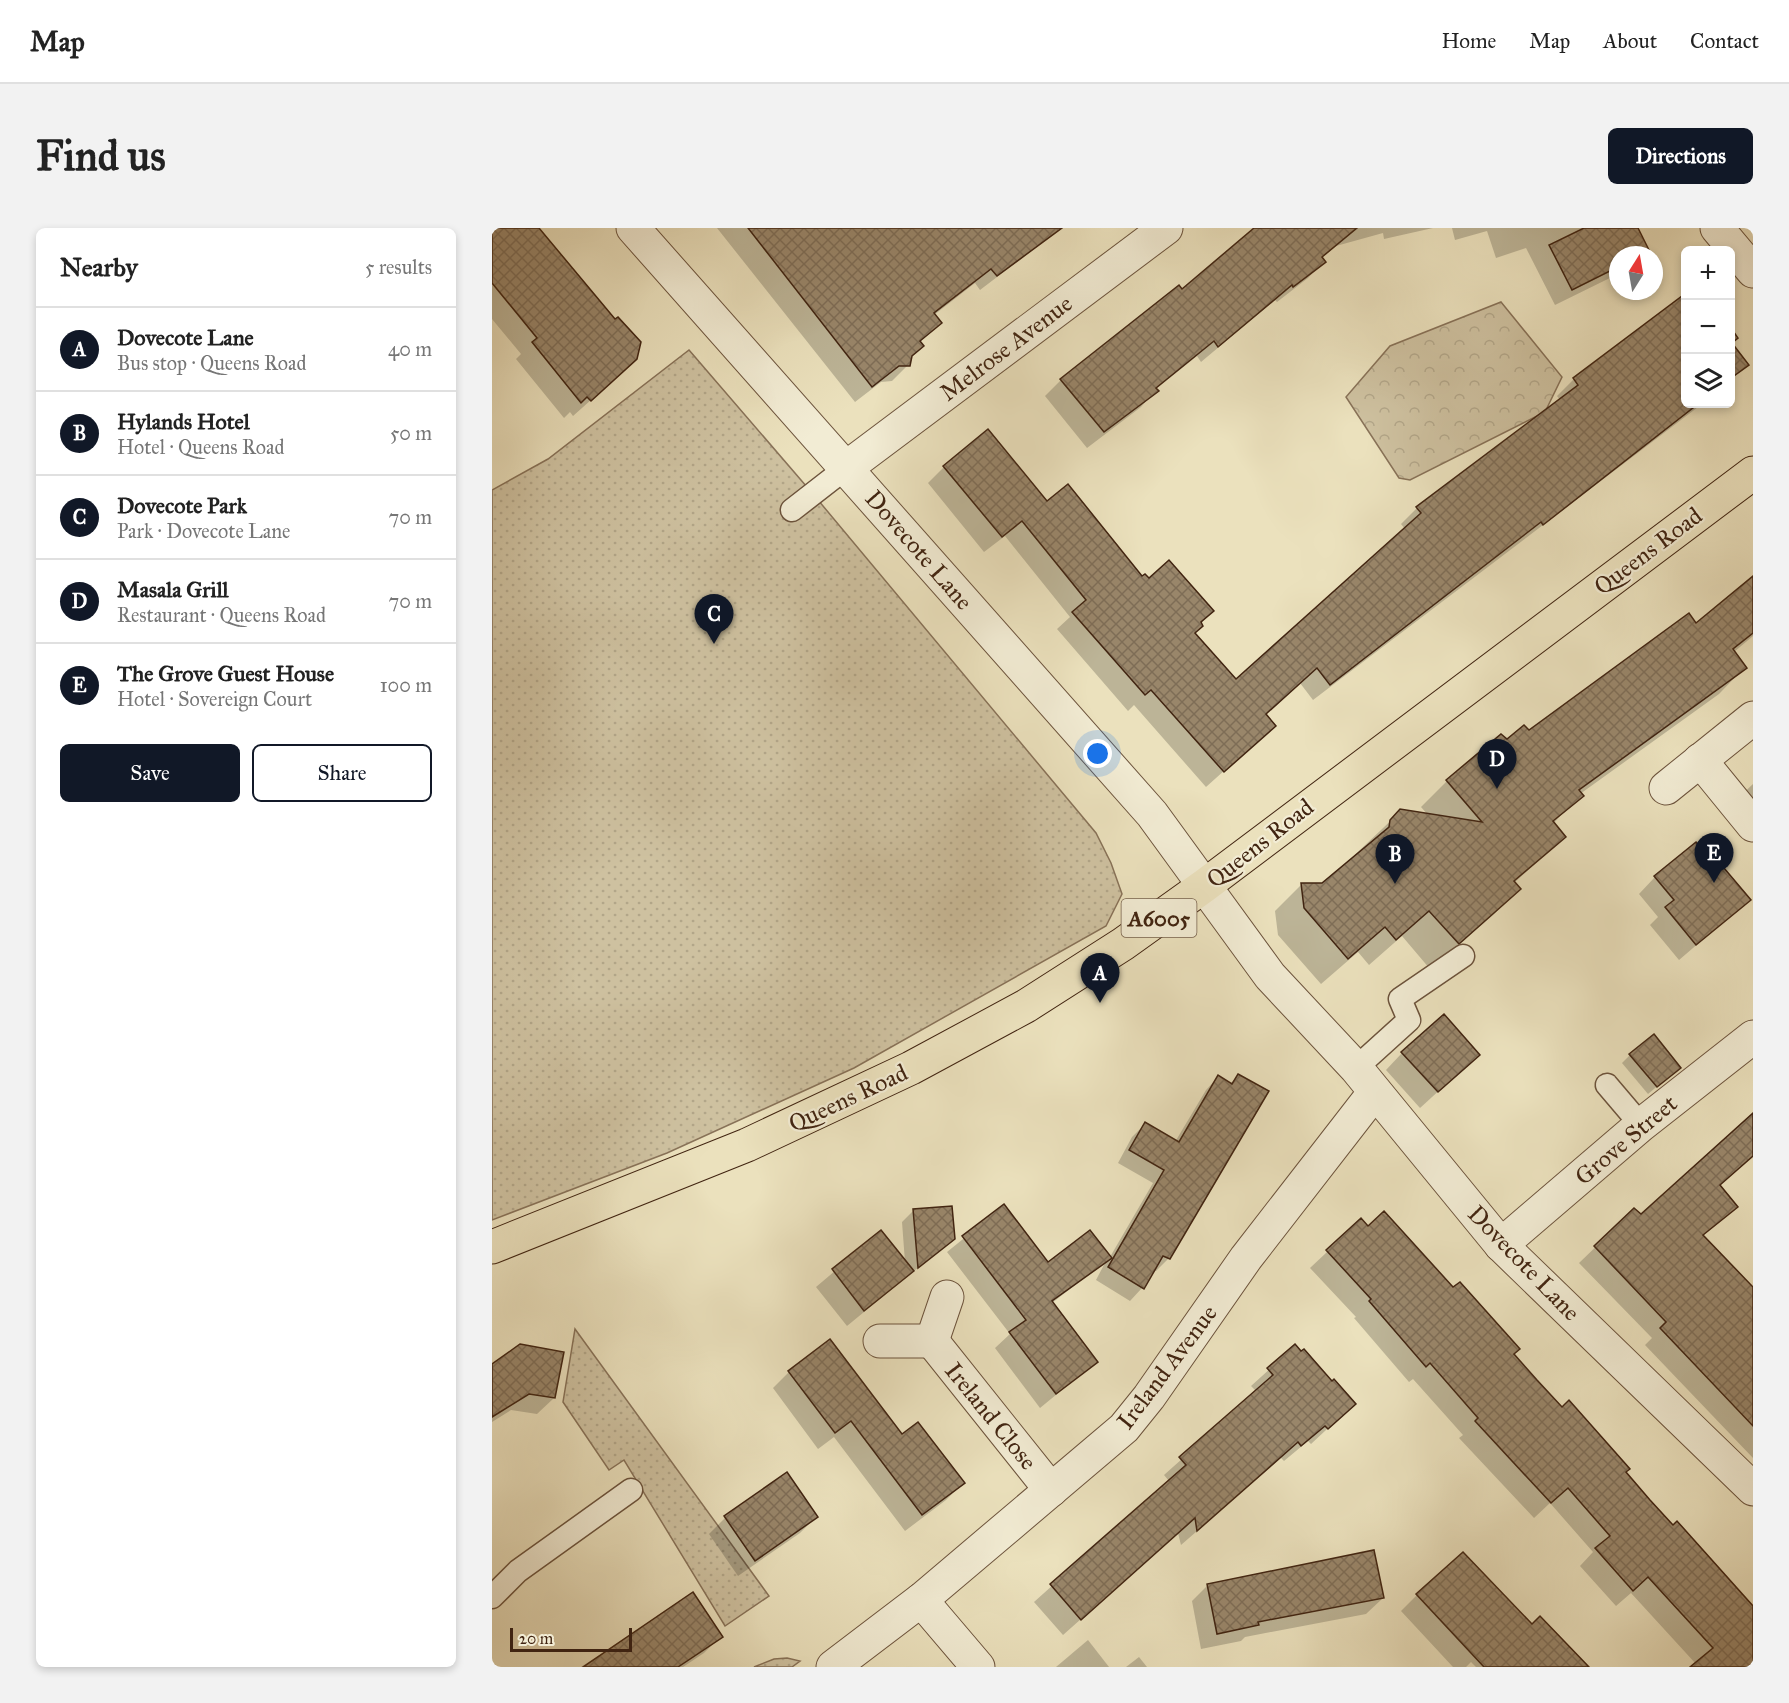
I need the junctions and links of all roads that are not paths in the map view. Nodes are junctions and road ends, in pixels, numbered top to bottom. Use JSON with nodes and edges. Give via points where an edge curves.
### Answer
{"nodes":[{"id":1,"x":633,"y":228,"type":"edge"},
{"id":2,"x":1166,"y":228,"type":"edge"},
{"id":3,"x":1717,"y":228,"type":"edge"},
{"id":4,"x":1753,"y":271,"type":"edge"},
{"id":5,"x":846,"y":468,"type":"junction"},
{"id":6,"x":1753,"y":473,"type":"edge"},
{"id":7,"x":792,"y":510,"type":"dead end"},
{"id":8,"x":1753,"y":718,"type":"edge"},
{"id":9,"x":1700,"y":760,"type":"junction"},
{"id":10,"x":1666,"y":788,"type":"dead end"},
{"id":11,"x":1753,"y":825,"type":"edge"},
{"id":12,"x":1204,"y":886,"type":"junction"},
{"id":13,"x":1463,"y":956,"type":"dead end"},
{"id":14,"x":1753,"y":1037,"type":"edge"},
{"id":15,"x":1365,"y":1081,"type":"junction"},
{"id":16,"x":1607,"y":1084,"type":"dead end"},
{"id":17,"x":1641,"y":1125,"type":"junction"},
{"id":18,"x":1501,"y":1245,"type":"junction"},
{"id":19,"x":494,"y":1247,"type":"edge"},
{"id":20,"x":947,"y":1297,"type":"dead end"},
{"id":21,"x":880,"y":1341,"type":"dead end"},
{"id":22,"x":932,"y":1341,"type":"junction"},
{"id":23,"x":1753,"y":1489,"type":"edge"},
{"id":24,"x":631,"y":1490,"type":"dead end"},
{"id":25,"x":1051,"y":1490,"type":"junction"},
{"id":26,"x":492,"y":1597,"type":"edge"},
{"id":27,"x":921,"y":1600,"type":"junction"},
{"id":28,"x":833,"y":1667,"type":"edge"},
{"id":29,"x":978,"y":1667,"type":"edge"}],
"edges":[{"from":1,"to":5,"type":"street","name":"Dovecote Lane"},
{"from":2,"to":5,"type":"street","name":"Melrose Avenue"},
{"from":3,"to":4,"type":"street"},
{"from":5,"to":7,"type":"lane"},
{"from":5,"to":12,"type":"street","name":"Dovecote Lane","via":[[1152,814]]},
{"from":6,"to":12,"type":"main road","name":"Queens Road","number":"A6005"},
{"from":8,"to":9,"type":"street"},
{"from":9,"to":10,"type":"street"},
{"from":9,"to":11,"type":"street"},
{"from":12,"to":15,"type":"street","name":"Dovecote Lane","via":[[1270,976]]},
{"from":12,"to":19,"type":"main road","name":"Queens Road","number":"A6005","via":[[1026,1006],[911,1068],[747,1145]]},
{"from":13,"to":15,"type":"lane","via":[[1400,999],[1409,1020]]},
{"from":14,"to":17,"type":"street","name":"Grove Street"},
{"from":15,"to":18,"type":"street","name":"Dovecote Lane"},
{"from":15,"to":25,"type":"street","name":"Ireland Avenue","via":[[1149,1397],[1124,1428]]},
{"from":16,"to":17,"type":"lane"},
{"from":17,"to":18,"type":"street","name":"Grove Street"},
{"from":18,"to":23,"type":"street","name":"Dovecote Lane"},
{"from":20,"to":22,"type":"street","name":"Ireland Close"},
{"from":21,"to":22,"type":"street","name":"Ireland Close"},
{"from":22,"to":25,"type":"street","name":"Ireland Close"},
{"from":24,"to":26,"type":"lane","via":[[518,1571]]},
{"from":25,"to":27,"type":"street","name":"Ireland Avenue"},
{"from":27,"to":28,"type":"street","name":"Ireland Avenue"},
{"from":27,"to":29,"type":"street"}]}
